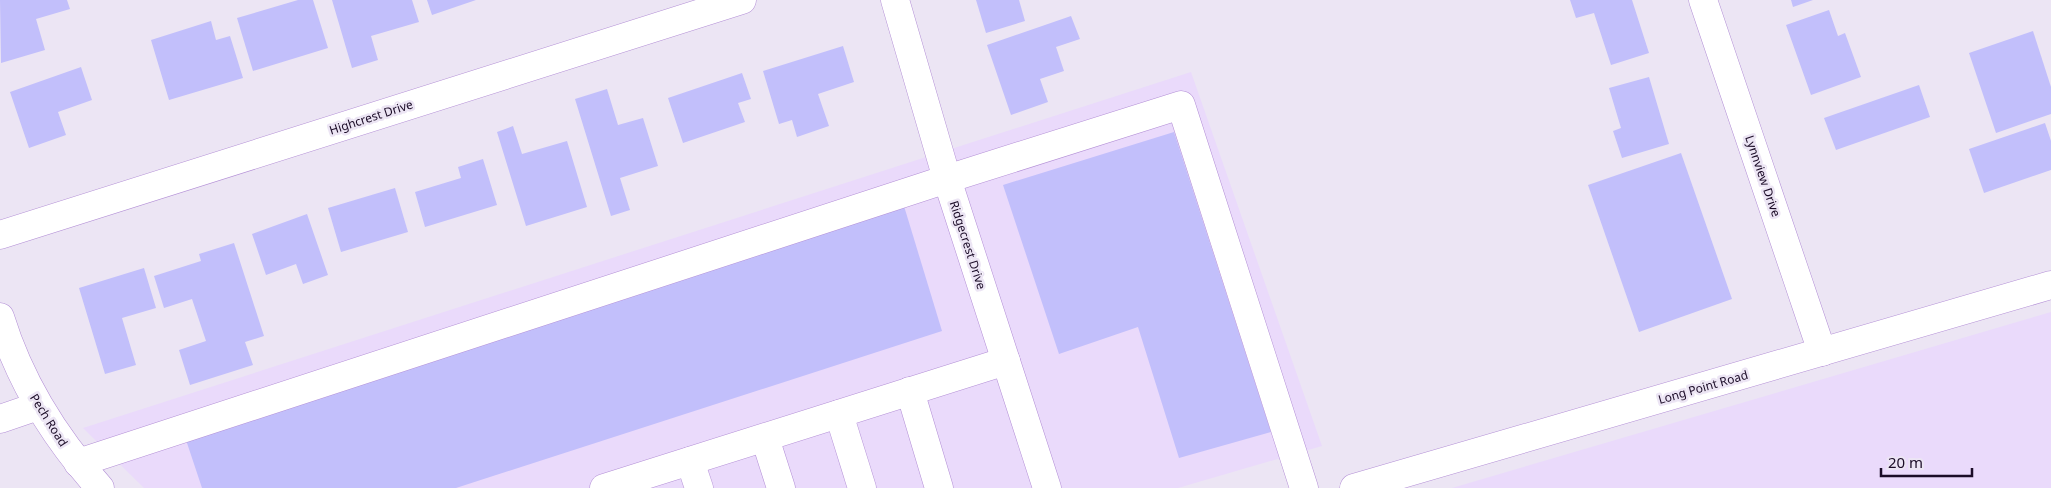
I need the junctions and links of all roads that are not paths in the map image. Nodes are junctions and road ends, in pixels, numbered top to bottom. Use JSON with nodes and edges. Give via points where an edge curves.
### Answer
{"nodes":[{"id":1,"x":742,"y":0,"type":"edge"},
{"id":2,"x":895,"y":0,"type":"edge"},
{"id":3,"x":1703,"y":0,"type":"edge"},
{"id":4,"x":948,"y":179,"type":"junction"},
{"id":5,"x":0,"y":235,"type":"edge"},
{"id":6,"x":2051,"y":285,"type":"edge"},
{"id":7,"x":0,"y":317,"type":"edge"},
{"id":8,"x":1822,"y":352,"type":"junction"},
{"id":9,"x":1006,"y":361,"type":"junction"},
{"id":10,"x":910,"y":391,"type":"junction"},
{"id":11,"x":38,"y":406,"type":"junction"},
{"id":12,"x":839,"y":414,"type":"junction"},
{"id":13,"x":0,"y":419,"type":"edge"},
{"id":14,"x":765,"y":438,"type":"junction"},
{"id":15,"x":690,"y":461,"type":"junction"},
{"id":16,"x":78,"y":463,"type":"junction"},
{"id":17,"x":613,"y":487,"type":"edge"},
{"id":18,"x":100,"y":488,"type":"edge"},
{"id":19,"x":698,"y":488,"type":"edge"},
{"id":20,"x":781,"y":488,"type":"edge"},
{"id":21,"x":862,"y":488,"type":"edge"},
{"id":22,"x":940,"y":488,"type":"edge"},
{"id":23,"x":1047,"y":488,"type":"edge"},
{"id":24,"x":1304,"y":488,"type":"edge"},
{"id":25,"x":1354,"y":488,"type":"edge"}],
"edges":[{"from":1,"to":5,"type":"street","name":"Highcrest Drive"},
{"from":2,"to":4,"type":"street","name":"Ridgecrest Drive"},
{"from":3,"to":8,"type":"street","name":"Lynnview Drive"},
{"from":4,"to":9,"type":"street","name":"Ridgecrest Drive"},
{"from":4,"to":16,"type":"street"},
{"from":4,"to":24,"type":"street","via":[[1181,105]]},
{"from":6,"to":8,"type":"street","name":"Long Point Road"},
{"from":7,"to":11,"type":"street","name":"Pech Road"},
{"from":8,"to":25,"type":"street","name":"Long Point Road"},
{"from":9,"to":10,"type":"street"},
{"from":9,"to":23,"type":"street","name":"Ridgecrest Drive"},
{"from":10,"to":12,"type":"street"},
{"from":10,"to":22,"type":"street"},
{"from":11,"to":13,"type":"street"},
{"from":11,"to":16,"type":"street","name":"Pech Road"},
{"from":12,"to":14,"type":"street"},
{"from":12,"to":21,"type":"street"},
{"from":14,"to":15,"type":"street"},
{"from":14,"to":20,"type":"street"},
{"from":15,"to":17,"type":"street"},
{"from":15,"to":19,"type":"street"},
{"from":16,"to":18,"type":"street","name":"Pech Road"}]}
